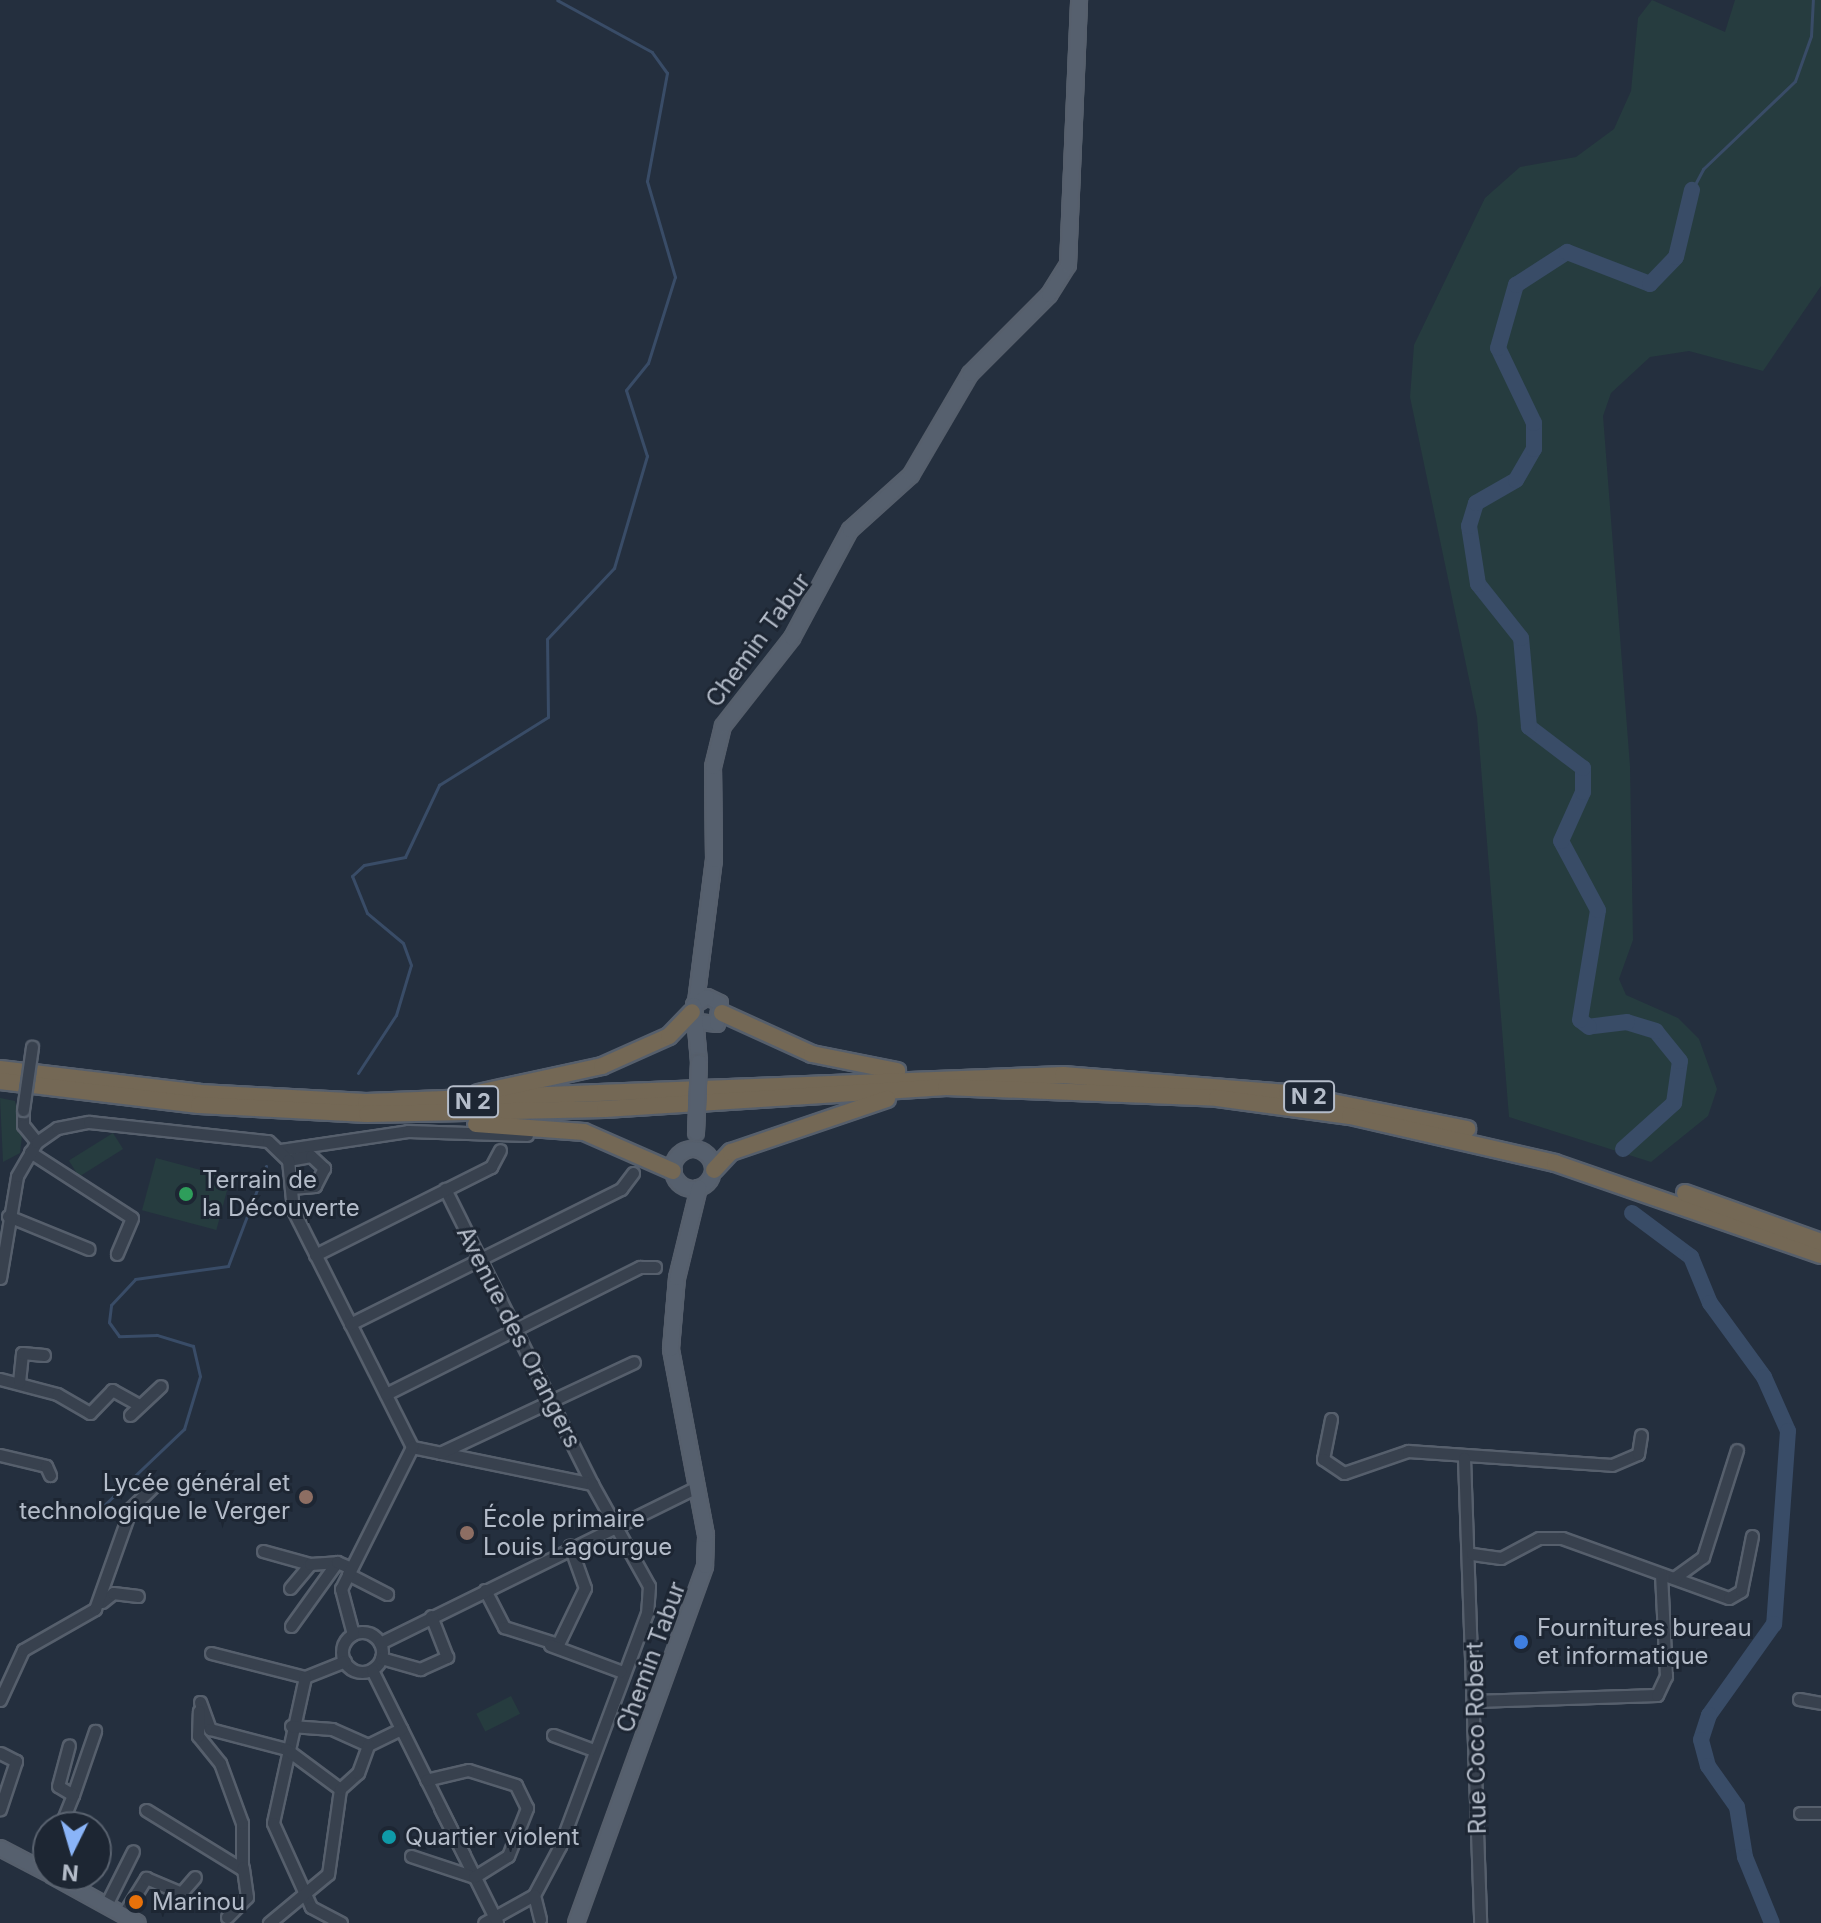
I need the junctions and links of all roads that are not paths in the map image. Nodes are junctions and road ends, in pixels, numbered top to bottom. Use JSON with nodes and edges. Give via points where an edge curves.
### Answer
{"nodes":[{"id":1,"x":1079,"y":0,"type":"edge"},
{"id":2,"x":702,"y":958,"type":"junction"},
{"id":3,"x":695,"y":1012,"type":"junction"},
{"id":4,"x":717,"y":1013,"type":"junction"},
{"id":5,"x":700,"y":1046,"type":"junction"},
{"id":6,"x":32,"y":1047,"type":"dead end"},
{"id":7,"x":0,"y":1069,"type":"edge"},
{"id":8,"x":0,"y":1081,"type":"edge"},
{"id":9,"x":946,"y":1081,"type":"junction"},
{"id":10,"x":124,"y":1086,"type":"junction"},
{"id":11,"x":367,"y":1114,"type":"junction"},
{"id":12,"x":616,"y":1141,"type":"junction"},
{"id":13,"x":34,"y":1147,"type":"junction"},
{"id":14,"x":500,"y":1150,"type":"dead end"},
{"id":15,"x":696,"y":1150,"type":"junction"},
{"id":16,"x":284,"y":1155,"type":"junction"},
{"id":17,"x":714,"y":1170,"type":"junction"},
{"id":18,"x":673,"y":1171,"type":"junction"},
{"id":19,"x":633,"y":1173,"type":"dead end"},
{"id":20,"x":291,"y":1188,"type":"junction"},
{"id":21,"x":694,"y":1188,"type":"junction"},
{"id":22,"x":445,"y":1189,"type":"junction"},
{"id":23,"x":4,"y":1202,"type":"edge"},
{"id":24,"x":8,"y":1216,"type":"junction"},
{"id":25,"x":1821,"y":1242,"type":"edge"},
{"id":26,"x":89,"y":1249,"type":"dead end"},
{"id":27,"x":117,"y":1254,"type":"dead end"},
{"id":28,"x":315,"y":1255,"type":"junction"},
{"id":29,"x":1821,"y":1255,"type":"edge"},
{"id":30,"x":480,"y":1260,"type":"junction"},
{"id":31,"x":655,"y":1267,"type":"dead end"},
{"id":32,"x":0,"y":1278,"type":"edge"},
{"id":33,"x":350,"y":1324,"type":"junction"},
{"id":34,"x":514,"y":1328,"type":"junction"},
{"id":35,"x":44,"y":1355,"type":"dead end"},
{"id":36,"x":634,"y":1362,"type":"dead end"},
{"id":37,"x":0,"y":1379,"type":"edge"},
{"id":38,"x":19,"y":1382,"type":"junction"},
{"id":39,"x":161,"y":1386,"type":"dead end"},
{"id":40,"x":386,"y":1394,"type":"junction"},
{"id":41,"x":549,"y":1397,"type":"junction"},
{"id":42,"x":139,"y":1405,"type":"junction"},
{"id":43,"x":130,"y":1415,"type":"dead end"},
{"id":44,"x":1331,"y":1419,"type":"dead end"},
{"id":45,"x":1641,"y":1435,"type":"dead end"},
{"id":46,"x":412,"y":1447,"type":"junction"},
{"id":47,"x":1737,"y":1450,"type":"dead end"},
{"id":48,"x":440,"y":1453,"type":"junction"},
{"id":49,"x":0,"y":1455,"type":"edge"},
{"id":50,"x":1464,"y":1458,"type":"junction"},
{"id":51,"x":50,"y":1475,"type":"dead end"},
{"id":52,"x":592,"y":1484,"type":"junction"},
{"id":53,"x":153,"y":1487,"type":"dead end"},
{"id":54,"x":697,"y":1487,"type":"junction"},
{"id":55,"x":618,"y":1523,"type":"junction"},
{"id":56,"x":1752,"y":1536,"type":"dead end"},
{"id":57,"x":570,"y":1546,"type":"junction"},
{"id":58,"x":263,"y":1551,"type":"dead end"},
{"id":59,"x":1472,"y":1554,"type":"junction"},
{"id":60,"x":337,"y":1562,"type":"junction"},
{"id":61,"x":310,"y":1564,"type":"junction"},
{"id":62,"x":349,"y":1571,"type":"junction"},
{"id":63,"x":1661,"y":1575,"type":"junction"},
{"id":64,"x":1674,"y":1578,"type":"junction"},
{"id":65,"x":290,"y":1588,"type":"dead end"},
{"id":66,"x":485,"y":1590,"type":"junction"},
{"id":67,"x":387,"y":1594,"type":"dead end"},
{"id":68,"x":138,"y":1596,"type":"dead end"},
{"id":69,"x":98,"y":1602,"type":"junction"},
{"id":70,"x":431,"y":1616,"type":"junction"},
{"id":71,"x":291,"y":1626,"type":"dead end"},
{"id":72,"x":353,"y":1634,"type":"junction"},
{"id":73,"x":380,"y":1643,"type":"junction"},
{"id":74,"x":550,"y":1645,"type":"junction"},
{"id":75,"x":211,"y":1653,"type":"dead end"},
{"id":76,"x":381,"y":1658,"type":"junction"},
{"id":77,"x":345,"y":1661,"type":"junction"},
{"id":78,"x":372,"y":1670,"type":"junction"},
{"id":79,"x":620,"y":1671,"type":"junction"},
{"id":80,"x":305,"y":1677,"type":"junction"},
{"id":81,"x":1799,"y":1699,"type":"dead end"},
{"id":82,"x":0,"y":1700,"type":"edge"},
{"id":83,"x":1474,"y":1701,"type":"junction"},
{"id":84,"x":1821,"y":1703,"type":"edge"},
{"id":85,"x":291,"y":1726,"type":"junction"},
{"id":86,"x":401,"y":1729,"type":"junction"},
{"id":87,"x":95,"y":1731,"type":"dead end"},
{"id":88,"x":553,"y":1735,"type":"dead end"},
{"id":89,"x":69,"y":1745,"type":"dead end"},
{"id":90,"x":368,"y":1745,"type":"junction"},
{"id":91,"x":286,"y":1749,"type":"junction"},
{"id":92,"x":591,"y":1749,"type":"junction"},
{"id":93,"x":0,"y":1753,"type":"edge"},
{"id":94,"x":426,"y":1780,"type":"junction"},
{"id":95,"x":340,"y":1789,"type":"junction"},
{"id":96,"x":73,"y":1795,"type":"junction"},
{"id":97,"x":0,"y":1809,"type":"edge"},
{"id":98,"x":146,"y":1810,"type":"dead end"},
{"id":99,"x":66,"y":1811,"type":"edge"},
{"id":100,"x":1800,"y":1813,"type":"dead end"},
{"id":101,"x":1821,"y":1813,"type":"edge"},
{"id":102,"x":0,"y":1848,"type":"edge"},
{"id":103,"x":133,"y":1851,"type":"dead end"},
{"id":104,"x":411,"y":1856,"type":"dead end"},
{"id":105,"x":32,"y":1862,"type":"edge"},
{"id":106,"x":243,"y":1867,"type":"junction"},
{"id":107,"x":195,"y":1877,"type":"dead end"},
{"id":108,"x":474,"y":1877,"type":"junction"},
{"id":109,"x":301,"y":1890,"type":"junction"},
{"id":110,"x":83,"y":1891,"type":"edge"},
{"id":111,"x":534,"y":1895,"type":"junction"},
{"id":112,"x":106,"y":1905,"type":"junction"},
{"id":113,"x":123,"y":1915,"type":"junction"},
{"id":114,"x":227,"y":1917,"type":"dead end"},
{"id":115,"x":540,"y":1919,"type":"dead end"},
{"id":116,"x":492,"y":1921,"type":"edge"},
{"id":117,"x":138,"y":1923,"type":"edge"},
{"id":118,"x":269,"y":1923,"type":"edge"},
{"id":119,"x":341,"y":1923,"type":"edge"},
{"id":120,"x":576,"y":1923,"type":"edge"},
{"id":121,"x":1480,"y":1923,"type":"edge"}],
"edges":[{"from":1,"to":2,"type":"main road","name":"Chemin Tabur","via":[[1068,265],[1049,295],[970,374],[911,475],[850,530],[792,638],[723,726],[713,767],[714,860]]},
{"from":2,"to":3,"type":"main road","name":"Chemin Tabur"},
{"from":2,"to":4,"type":"main road","name":"Chemin Tabur"},
{"from":3,"to":4,"type":"main road"},
{"from":3,"to":4,"type":"main road"},
{"from":3,"to":5,"type":"main road","name":"Chemin Tabur"},
{"from":3,"to":10,"type":"highway","via":[[669,1036],[632,1054],[487,1092]]},
{"from":4,"to":5,"type":"main road"},
{"from":4,"to":9,"type":"highway","via":[[842,1063]]},
{"from":5,"to":15,"type":"main road","name":"Chemin Tabur","bridge":true},
{"from":6,"to":13,"type":"street","bridge":true,"via":[[23,1125]]},
{"from":7,"to":10,"type":"highway","number":"N 2"},
{"from":8,"to":11,"type":"highway","number":"N 2","via":[[199,1105]]},
{"from":9,"to":10,"type":"highway","number":"N 2","via":[[487,1102],[323,1101]]},
{"from":9,"to":11,"type":"highway","number":"N 2","via":[[576,1111]]},
{"from":9,"to":17,"type":"highway","via":[[824,1117],[731,1152]]},
{"from":9,"to":25,"type":"highway","number":"N 2","via":[[1153,1079],[1356,1104],[1556,1152]]},
{"from":9,"to":29,"type":"highway","number":"N 2","via":[[1149,1092],[1350,1116],[1555,1163]]},
{"from":11,"to":12,"type":"highway","via":[[562,1129]]},
{"from":12,"to":16,"type":"street","via":[[408,1131]]},
{"from":12,"to":18,"type":"highway"},
{"from":13,"to":16,"type":"street","via":[[78,1121],[252,1137]]},
{"from":13,"to":23,"type":"street"},
{"from":13,"to":27,"type":"street","via":[[132,1218]]},
{"from":14,"to":22,"type":"street","via":[[491,1167]]},
{"from":15,"to":17,"type":"main road"},
{"from":15,"to":18,"type":"main road","name":"Chemin Tabur","via":[[676,1159]]},
{"from":16,"to":20,"type":"street"},
{"from":16,"to":20,"type":"street","via":[[311,1156],[324,1168],[315,1186]]},
{"from":17,"to":21,"type":"main road"},
{"from":18,"to":21,"type":"main road"},
{"from":19,"to":30,"type":"street","via":[[621,1189]]},
{"from":20,"to":28,"type":"street","via":[[293,1210]]},
{"from":21,"to":54,"type":"main road","name":"Chemin Tabur","via":[[671,1349]]},
{"from":22,"to":28,"type":"street"},
{"from":22,"to":30,"type":"street","name":"Avenue des Orangers"},
{"from":23,"to":24,"type":"street"},
{"from":24,"to":26,"type":"street"},
{"from":24,"to":32,"type":"street"},
{"from":28,"to":33,"type":"street"},
{"from":30,"to":33,"type":"street"},
{"from":30,"to":34,"type":"street","name":"Avenue des Orangers"},
{"from":31,"to":34,"type":"street","via":[[640,1267]]},
{"from":33,"to":40,"type":"street"},
{"from":34,"to":40,"type":"street"},
{"from":34,"to":41,"type":"street","name":"Avenue des Orangers"},
{"from":35,"to":38,"type":"street","via":[[22,1353]]},
{"from":36,"to":41,"type":"street"},
{"from":37,"to":38,"type":"street"},
{"from":38,"to":42,"type":"street","via":[[90,1413],[112,1390]]},
{"from":39,"to":42,"type":"street"},
{"from":40,"to":46,"type":"street"},
{"from":41,"to":48,"type":"street"},
{"from":41,"to":52,"type":"street","name":"Avenue des Orangers"},
{"from":42,"to":43,"type":"street"},
{"from":44,"to":50,"type":"street","via":[[1323,1459],[1336,1472],[1395,1451]]},
{"from":45,"to":50,"type":"street","via":[[1638,1454],[1612,1465],[1510,1454]]},
{"from":46,"to":48,"type":"street"},
{"from":46,"to":62,"type":"street"},
{"from":47,"to":64,"type":"street","via":[[1703,1557]]},
{"from":48,"to":52,"type":"street"},
{"from":49,"to":51,"type":"street","via":[[46,1466]]},
{"from":50,"to":59,"type":"street","name":"Rue Coco Robert"},
{"from":52,"to":55,"type":"street","name":"Avenue des Orangers"},
{"from":53,"to":69,"type":"street","via":[[131,1508]]},
{"from":54,"to":55,"type":"street"},
{"from":54,"to":120,"type":"main road","name":"Chemin Tabur","via":[[706,1535],[701,1585]]},
{"from":55,"to":57,"type":"street"},
{"from":55,"to":79,"type":"street","name":"Avenue des Orangers","via":[[650,1592]]},
{"from":56,"to":64,"type":"street","via":[[1737,1597]]},
{"from":57,"to":66,"type":"street"},
{"from":57,"to":74,"type":"street","via":[[584,1594],[566,1637]]},
{"from":58,"to":61,"type":"street"},
{"from":59,"to":63,"type":"street","via":[[1501,1558],[1539,1538],[1562,1538]]},
{"from":59,"to":83,"type":"street","name":"Rue Coco Robert"},
{"from":60,"to":61,"type":"street"},
{"from":60,"to":62,"type":"street"},
{"from":60,"to":71,"type":"street"},
{"from":61,"to":65,"type":"street"},
{"from":62,"to":67,"type":"street"},
{"from":62,"to":72,"type":"street","via":[[341,1602]]},
{"from":63,"to":64,"type":"street"},
{"from":63,"to":83,"type":"street","via":[[1666,1676],[1657,1695]]},
{"from":66,"to":70,"type":"street"},
{"from":66,"to":74,"type":"street","via":[[504,1627]]},
{"from":68,"to":69,"type":"street","via":[[113,1593]]},
{"from":69,"to":82,"type":"street","via":[[82,1622],[23,1650]]},
{"from":70,"to":73,"type":"street"},
{"from":70,"to":76,"type":"street","via":[[447,1657],[420,1669]]},
{"from":72,"to":73,"type":"street","via":[[365,1632]]},
{"from":72,"to":77,"type":"street"},
{"from":73,"to":76,"type":"street"},
{"from":74,"to":79,"type":"street"},
{"from":75,"to":80,"type":"street"},
{"from":76,"to":78,"type":"street"},
{"from":77,"to":78,"type":"street"},
{"from":77,"to":80,"type":"street"},
{"from":78,"to":86,"type":"street"},
{"from":79,"to":92,"type":"street","name":"Avenue des Orangers"},
{"from":80,"to":85,"type":"street"},
{"from":81,"to":84,"type":"street"},
{"from":83,"to":121,"type":"street","name":"Rue Coco Robert"},
{"from":85,"to":90,"type":"street","via":[[332,1729]]},
{"from":85,"to":91,"type":"street"},
{"from":86,"to":90,"type":"street"},
{"from":86,"to":94,"type":"street"},
{"from":87,"to":96,"type":"street"},
{"from":88,"to":92,"type":"street"},
{"from":89,"to":96,"type":"street","via":[[58,1786]]},
{"from":90,"to":95,"type":"street","via":[[360,1769]]},
{"from":91,"to":95,"type":"street"},
{"from":91,"to":106,"type":"street","via":[[210,1729],[200,1702],[198,1736],[220,1763],[241,1818]]},
{"from":91,"to":109,"type":"street","via":[[273,1823]]},
{"from":92,"to":111,"type":"street","name":"Avenue des Orangers","via":[[571,1817]]},
{"from":93,"to":97,"type":"street","via":[[16,1761]]},
{"from":94,"to":108,"type":"street"},
{"from":94,"to":108,"type":"street","via":[[468,1770],[516,1785],[526,1800],[508,1856]]},
{"from":95,"to":109,"type":"street","via":[[330,1871]]},
{"from":96,"to":99,"type":"street"},
{"from":98,"to":106,"type":"street","via":[[238,1871]]},
{"from":100,"to":101,"type":"street"},
{"from":102,"to":105,"type":"main road"},
{"from":103,"to":112,"type":"street"},
{"from":104,"to":108,"type":"street"},
{"from":106,"to":114,"type":"street","via":[[247,1897]]},
{"from":107,"to":113,"type":"street","via":[[181,1893],[146,1878]]},
{"from":108,"to":116,"type":"street"},
{"from":109,"to":118,"type":"street"},
{"from":109,"to":119,"type":"street","via":[[316,1913]]},
{"from":110,"to":112,"type":"main road"},
{"from":111,"to":115,"type":"street"},
{"from":111,"to":116,"type":"street"},
{"from":112,"to":113,"type":"main road"},
{"from":113,"to":117,"type":"main road"}]}
